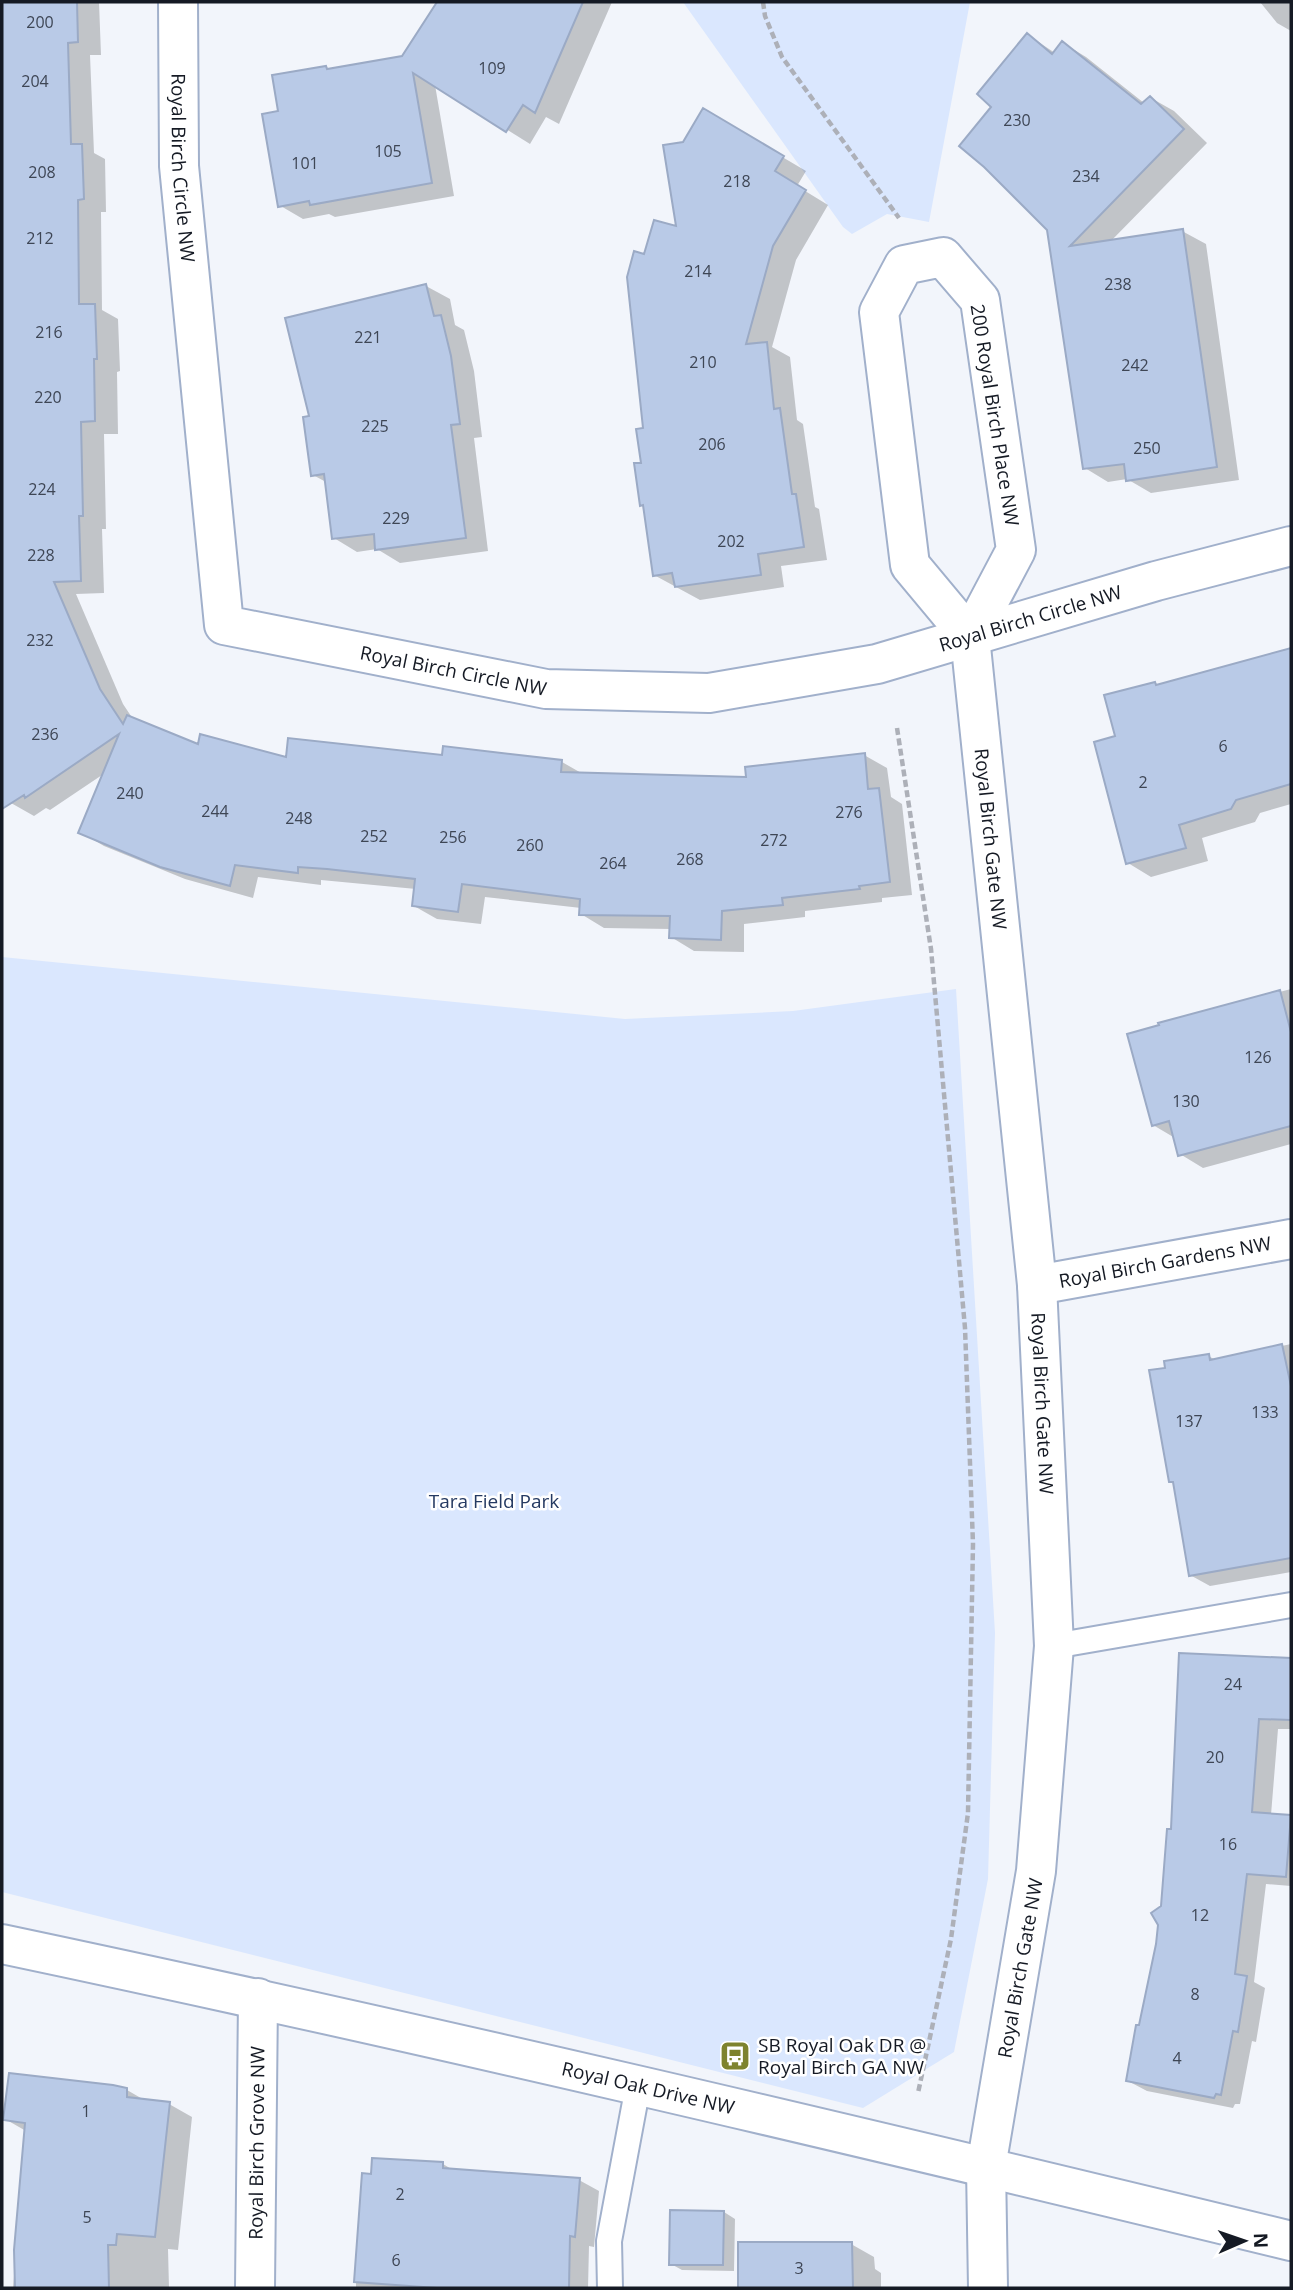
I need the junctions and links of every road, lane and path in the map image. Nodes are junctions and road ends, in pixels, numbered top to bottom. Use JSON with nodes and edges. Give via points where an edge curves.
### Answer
{"nodes":[{"id":1,"x":178,"y":2,"type":"edge"},
{"id":2,"x":763,"y":2,"type":"edge"},
{"id":3,"x":921,"y":262,"type":"junction"},
{"id":4,"x":1291,"y":546,"type":"edge"},
{"id":5,"x":970,"y":637,"type":"junction"},
{"id":6,"x":897,"y":728,"type":"dead end"},
{"id":7,"x":1291,"y":1239,"type":"edge"},
{"id":8,"x":1037,"y":1285,"type":"junction"},
{"id":9,"x":1291,"y":1605,"type":"edge"},
{"id":10,"x":1054,"y":1646,"type":"junction"},
{"id":11,"x":2,"y":1944,"type":"edge"},
{"id":12,"x":258,"y":1998,"type":"junction"},
{"id":13,"x":638,"y":2086,"type":"junction"},
{"id":14,"x":918,"y":2093,"type":"dead end"},
{"id":15,"x":986,"y":2167,"type":"junction"},
{"id":16,"x":1291,"y":2241,"type":"edge"},
{"id":17,"x":255,"y":2288,"type":"edge"},
{"id":18,"x":610,"y":2288,"type":"edge"},
{"id":19,"x":988,"y":2288,"type":"edge"}],
"edges":[{"from":1,"to":5,"type":"street","name":"Royal Birch Circle NW","via":[[178,166],[224,625],[546,689],[709,693],[877,664]]},
{"from":2,"to":3,"type":"path","via":[[782,57],[903,223]]},
{"from":3,"to":5,"type":"street","via":[[904,265],[878,312],[909,552],[911,565]]},
{"from":3,"to":5,"type":"street","name":"200 Royal Birch Place NW","via":[[943,257],[979,300],[1016,550]]},
{"from":4,"to":5,"type":"street","name":"Royal Birch Circle NW","via":[[1156,580]]},
{"from":5,"to":8,"type":"street","name":"Royal Birch Gate NW"},
{"from":6,"to":14,"type":"path","via":[[931,949],[965,1328],[973,1544],[968,1813],[951,1939]]},
{"from":7,"to":8,"type":"street","name":"Royal Birch Gardens NW"},
{"from":8,"to":10,"type":"street","name":"Royal Birch Gate NW"},
{"from":9,"to":10,"type":"lane"},
{"from":10,"to":15,"type":"street","name":"Royal Birch Gate NW","via":[[1036,1871]]},
{"from":11,"to":12,"type":"street","name":"Royal Oak Drive NW"},
{"from":12,"to":13,"type":"street","name":"Royal Oak Drive NW"},
{"from":12,"to":17,"type":"street","name":"Royal Birch Grove NW"},
{"from":13,"to":15,"type":"street","name":"Royal Oak Drive NW"},
{"from":13,"to":18,"type":"lane","via":[[609,2241]]},
{"from":15,"to":16,"type":"street","name":"Royal Oak Drive NW"},
{"from":15,"to":19,"type":"street","name":"Royal Birch Gate NW"}]}
